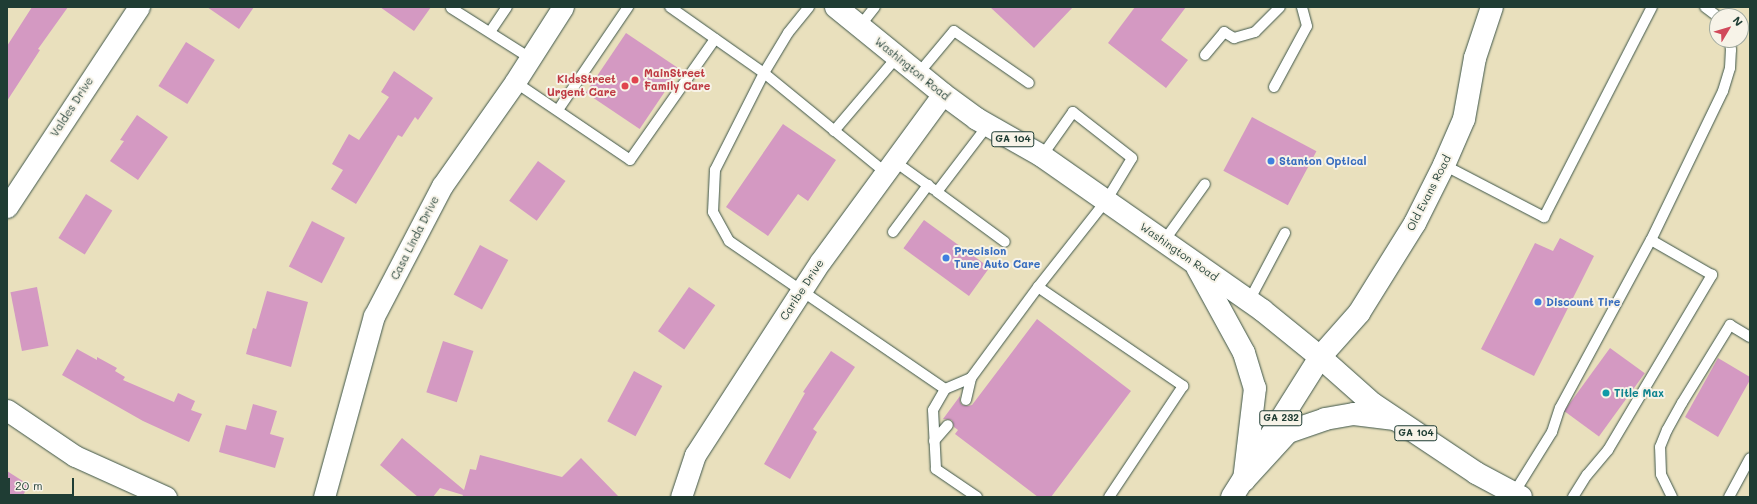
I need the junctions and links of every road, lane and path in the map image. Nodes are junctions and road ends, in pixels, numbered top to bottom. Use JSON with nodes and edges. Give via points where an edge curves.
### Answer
{"nodes":[{"id":1,"x":139,"y":7,"type":"edge"},
{"id":2,"x":507,"y":7,"type":"edge"},
{"id":3,"x":563,"y":7,"type":"edge"},
{"id":4,"x":628,"y":7,"type":"edge"},
{"id":5,"x":670,"y":7,"type":"edge"},
{"id":6,"x":809,"y":7,"type":"edge"},
{"id":7,"x":836,"y":7,"type":"edge"},
{"id":8,"x":875,"y":7,"type":"edge"},
{"id":9,"x":1280,"y":7,"type":"edge"},
{"id":10,"x":1302,"y":7,"type":"edge"},
{"id":11,"x":1492,"y":7,"type":"edge"},
{"id":12,"x":1652,"y":7,"type":"edge"},
{"id":13,"x":451,"y":8,"type":"edge"},
{"id":14,"x":860,"y":26,"type":"junction"},
{"id":15,"x":490,"y":32,"type":"junction"},
{"id":16,"x":715,"y":39,"type":"junction"},
{"id":17,"x":1731,"y":48,"type":"edge"},
{"id":18,"x":1205,"y":55,"type":"dead end"},
{"id":19,"x":897,"y":57,"type":"junction"},
{"id":20,"x":530,"y":58,"type":"junction"},
{"id":21,"x":764,"y":73,"type":"junction"},
{"id":22,"x":918,"y":74,"type":"junction"},
{"id":23,"x":516,"y":82,"type":"junction"},
{"id":24,"x":1029,"y":83,"type":"dead end"},
{"id":25,"x":1274,"y":87,"type":"dead end"},
{"id":26,"x":942,"y":94,"type":"junction"},
{"id":27,"x":558,"y":110,"type":"junction"},
{"id":28,"x":988,"y":125,"type":"junction"},
{"id":29,"x":834,"y":131,"type":"junction"},
{"id":30,"x":1042,"y":156,"type":"junction"},
{"id":31,"x":1444,"y":165,"type":"junction"},
{"id":32,"x":890,"y":167,"type":"junction"},
{"id":33,"x":1205,"y":184,"type":"dead end"},
{"id":34,"x":928,"y":185,"type":"junction"},
{"id":35,"x":937,"y":192,"type":"junction"},
{"id":36,"x":1106,"y":201,"type":"junction"},
{"id":37,"x":7,"y":207,"type":"edge"},
{"id":38,"x":893,"y":232,"type":"dead end"},
{"id":39,"x":1285,"y":233,"type":"dead end"},
{"id":40,"x":1651,"y":240,"type":"junction"},
{"id":41,"x":1164,"y":241,"type":"junction"},
{"id":42,"x":1005,"y":242,"type":"dead end"},
{"id":43,"x":1195,"y":264,"type":"junction"},
{"id":44,"x":1038,"y":286,"type":"junction"},
{"id":45,"x":801,"y":291,"type":"junction"},
{"id":46,"x":1249,"y":302,"type":"junction"},
{"id":47,"x":1750,"y":337,"type":"edge"},
{"id":48,"x":1320,"y":357,"type":"junction"},
{"id":49,"x":971,"y":378,"type":"junction"},
{"id":50,"x":945,"y":389,"type":"junction"},
{"id":51,"x":966,"y":400,"type":"dead end"},
{"id":52,"x":7,"y":410,"type":"edge"},
{"id":53,"x":1396,"y":420,"type":"junction"},
{"id":54,"x":948,"y":425,"type":"dead end"},
{"id":55,"x":934,"y":440,"type":"junction"},
{"id":56,"x":1750,"y":458,"type":"edge"},
{"id":57,"x":1238,"y":488,"type":"edge"},
{"id":58,"x":1507,"y":492,"type":"edge"},
{"id":59,"x":166,"y":497,"type":"edge"},
{"id":60,"x":324,"y":497,"type":"edge"},
{"id":61,"x":681,"y":497,"type":"edge"},
{"id":62,"x":977,"y":497,"type":"edge"},
{"id":63,"x":1109,"y":497,"type":"edge"},
{"id":64,"x":1573,"y":497,"type":"edge"},
{"id":65,"x":1672,"y":497,"type":"edge"},
{"id":66,"x":1729,"y":497,"type":"edge"}],
"edges":[{"from":1,"to":37,"type":"street","name":"Valdes Drive"},
{"from":2,"to":15,"type":"lane"},
{"from":3,"to":20,"type":"street","name":"Casa Linda Drive"},
{"from":4,"to":27,"type":"lane"},
{"from":5,"to":16,"type":"lane"},
{"from":6,"to":21,"type":"lane","via":[[788,33]]},
{"from":7,"to":14,"type":"main road","name":"Washington Road","number":"GA 104"},
{"from":8,"to":14,"type":"lane"},
{"from":9,"to":18,"type":"lane","via":[[1255,32],[1234,38],[1224,32]]},
{"from":10,"to":25,"type":"lane","via":[[1307,26]]},
{"from":11,"to":31,"type":"main road","name":"Old Evans Road","via":[[1475,58],[1464,119]]},
{"from":12,"to":31,"type":"lane","via":[[1544,217]]},
{"from":13,"to":15,"type":"lane"},
{"from":14,"to":19,"type":"main road","name":"Washington Road","number":"GA 104"},
{"from":15,"to":20,"type":"lane"},
{"from":16,"to":21,"type":"lane"},
{"from":16,"to":27,"type":"lane","via":[[630,160]]},
{"from":17,"to":40,"type":"lane","via":[[1730,68],[1723,92]]},
{"from":19,"to":22,"type":"main road","name":"Washington Road","number":"GA 104"},
{"from":19,"to":29,"type":"lane"},
{"from":20,"to":23,"type":"street","name":"Casa Linda Drive"},
{"from":21,"to":29,"type":"lane"},
{"from":21,"to":45,"type":"lane","via":[[715,170],[713,212],[728,241]]},
{"from":22,"to":24,"type":"lane","via":[[954,30]]},
{"from":22,"to":26,"type":"main road","name":"Washington Road","number":"GA 104"},
{"from":23,"to":27,"type":"lane"},
{"from":23,"to":60,"type":"street","name":"Casa Linda Drive","via":[[442,186],[374,316]]},
{"from":26,"to":28,"type":"main road","name":"Washington Road","number":"GA 104"},
{"from":26,"to":32,"type":"street","name":"Caribe Drive"},
{"from":28,"to":30,"type":"main road","name":"Washington Road","number":"GA 104"},
{"from":28,"to":35,"type":"lane"},
{"from":29,"to":32,"type":"lane"},
{"from":30,"to":36,"type":"main road","name":"Washington Road","number":"GA 104"},
{"from":30,"to":36,"type":"lane","via":[[1073,112],[1132,158]]},
{"from":31,"to":48,"type":"main road","name":"Old Evans Road","via":[[1415,223],[1360,313]]},
{"from":32,"to":34,"type":"lane"},
{"from":32,"to":45,"type":"street","name":"Caribe Drive"},
{"from":33,"to":41,"type":"lane"},
{"from":34,"to":35,"type":"lane"},
{"from":34,"to":38,"type":"lane"},
{"from":35,"to":42,"type":"lane"},
{"from":36,"to":41,"type":"main road","name":"Washington Road","number":"GA 104"},
{"from":36,"to":44,"type":"lane"},
{"from":39,"to":46,"type":"lane"},
{"from":40,"to":58,"type":"lane","via":[[1560,408],[1552,432]]},
{"from":40,"to":64,"type":"lane","via":[[1712,275],[1608,450]]},
{"from":41,"to":43,"type":"main road","name":"Washington Road","number":"GA 104"},
{"from":43,"to":46,"type":"main road","name":"Washington Road","number":"GA 104"},
{"from":43,"to":57,"type":"main road","via":[[1244,353],[1255,388]]},
{"from":44,"to":49,"type":"lane"},
{"from":44,"to":63,"type":"lane","via":[[1183,386]]},
{"from":45,"to":50,"type":"lane"},
{"from":45,"to":61,"type":"street","name":"Caribe Drive","via":[[695,455]]},
{"from":46,"to":48,"type":"main road","name":"Washington Road","number":"GA 104"},
{"from":47,"to":65,"type":"lane","via":[[1730,325],[1682,403],[1660,447],[1662,474]]},
{"from":48,"to":53,"type":"main road","name":"Washington Road","number":"GA 104","via":[[1373,404]]},
{"from":48,"to":57,"type":"main road","number":"GA 232"},
{"from":49,"to":50,"type":"lane"},
{"from":49,"to":51,"type":"lane"},
{"from":50,"to":55,"type":"lane","via":[[933,410]]},
{"from":52,"to":59,"type":"street","via":[[75,456]]},
{"from":53,"to":57,"type":"main road","via":[[1354,414],[1325,419],[1288,432]]},
{"from":53,"to":58,"type":"main road","name":"Washington Road","number":"GA 104"},
{"from":54,"to":55,"type":"lane"},
{"from":55,"to":62,"type":"lane","via":[[936,469]]},
{"from":56,"to":66,"type":"lane"}]}
